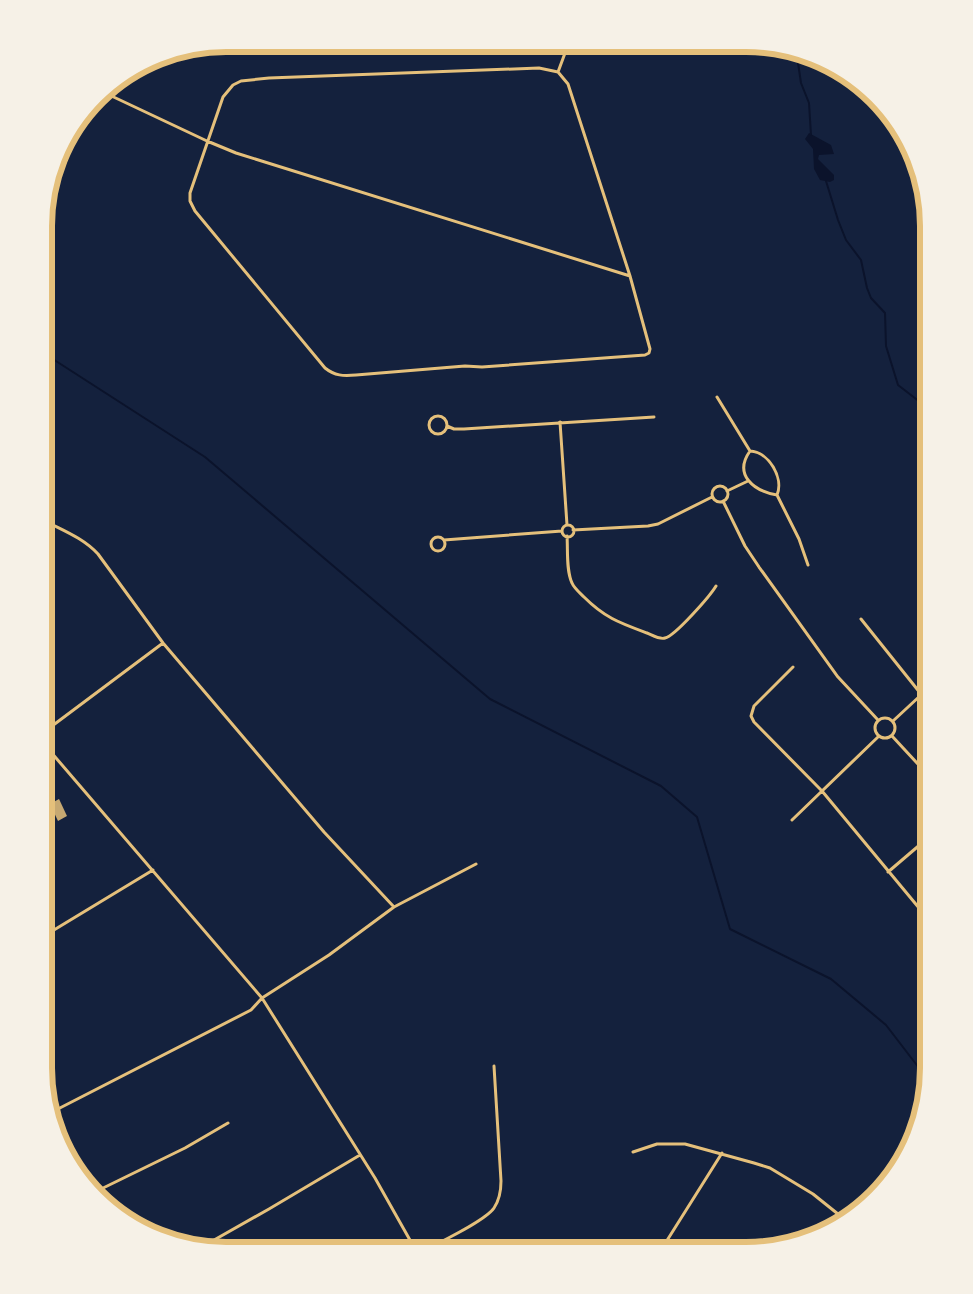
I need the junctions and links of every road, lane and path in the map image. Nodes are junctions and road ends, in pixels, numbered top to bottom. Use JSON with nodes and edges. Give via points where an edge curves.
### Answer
{"nodes":[{"id":1,"x":565,"y":52,"type":"edge"},
{"id":2,"x":558,"y":72,"type":"junction"},
{"id":3,"x":112,"y":96,"type":"edge"},
{"id":4,"x":207,"y":142,"type":"junction"},
{"id":5,"x":630,"y":276,"type":"junction"},
{"id":6,"x":717,"y":396,"type":"dead end"},
{"id":7,"x":654,"y":418,"type":"dead end"},
{"id":8,"x":560,"y":422,"type":"junction"},
{"id":9,"x":447,"y":426,"type":"junction"},
{"id":10,"x":750,"y":452,"type":"junction"},
{"id":11,"x":748,"y":481,"type":"junction"},
{"id":12,"x":727,"y":491,"type":"junction"},
{"id":13,"x":777,"y":494,"type":"junction"},
{"id":14,"x":712,"y":497,"type":"junction"},
{"id":15,"x":723,"y":501,"type":"junction"},
{"id":16,"x":52,"y":525,"type":"edge"},
{"id":17,"x":567,"y":525,"type":"junction"},
{"id":18,"x":573,"y":530,"type":"junction"},
{"id":19,"x":562,"y":532,"type":"junction"},
{"id":20,"x":567,"y":536,"type":"junction"},
{"id":21,"x":444,"y":540,"type":"junction"},
{"id":22,"x":808,"y":564,"type":"dead end"},
{"id":23,"x":716,"y":586,"type":"dead end"},
{"id":24,"x":861,"y":619,"type":"dead end"},
{"id":25,"x":163,"y":643,"type":"junction"},
{"id":26,"x":793,"y":667,"type":"dead end"},
{"id":27,"x":920,"y":695,"type":"edge"},
{"id":28,"x":920,"y":697,"type":"edge"},
{"id":29,"x":878,"y":720,"type":"junction"},
{"id":30,"x":893,"y":721,"type":"junction"},
{"id":31,"x":52,"y":726,"type":"edge"},
{"id":32,"x":879,"y":736,"type":"junction"},
{"id":33,"x":892,"y":736,"type":"junction"},
{"id":34,"x":52,"y":753,"type":"edge"},
{"id":35,"x":920,"y":766,"type":"edge"},
{"id":36,"x":822,"y":791,"type":"junction"},
{"id":37,"x":792,"y":820,"type":"dead end"},
{"id":38,"x":920,"y":845,"type":"edge"},
{"id":39,"x":476,"y":864,"type":"dead end"},
{"id":40,"x":153,"y":870,"type":"junction"},
{"id":41,"x":888,"y":872,"type":"junction"},
{"id":42,"x":394,"y":907,"type":"junction"},
{"id":43,"x":920,"y":909,"type":"edge"},
{"id":44,"x":52,"y":931,"type":"edge"},
{"id":45,"x":262,"y":998,"type":"junction"},
{"id":46,"x":494,"y":1066,"type":"dead end"},
{"id":47,"x":58,"y":1109,"type":"edge"},
{"id":48,"x":228,"y":1123,"type":"dead end"},
{"id":49,"x":633,"y":1152,"type":"dead end"},
{"id":50,"x":722,"y":1153,"type":"junction"},
{"id":51,"x":360,"y":1154,"type":"junction"},
{"id":52,"x":101,"y":1189,"type":"edge"},
{"id":53,"x":839,"y":1215,"type":"edge"},
{"id":54,"x":213,"y":1241,"type":"edge"},
{"id":55,"x":411,"y":1242,"type":"edge"},
{"id":56,"x":441,"y":1242,"type":"edge"},
{"id":57,"x":666,"y":1242,"type":"edge"}],
"edges":[{"from":1,"to":2,"type":"street"},
{"from":2,"to":4,"type":"street","via":[[539,68],[249,79],[233,85],[223,96]]},
{"from":2,"to":5,"type":"street","via":[[568,84]]},
{"from":3,"to":4,"type":"street"},
{"from":4,"to":5,"type":"street"},
{"from":4,"to":5,"type":"street","via":[[190,193],[195,210],[325,368],[340,376],[645,355],[650,349]]},
{"from":6,"to":10,"type":"street"},
{"from":7,"to":8,"type":"street"},
{"from":8,"to":9,"type":"street","via":[[464,429]]},
{"from":8,"to":17,"type":"street"},
{"from":9,"to":9,"type":"street","via":[[436,433],[431,430],[430,422],[436,416],[441,417]]},
{"from":10,"to":11,"type":"street","via":[[746,462]]},
{"from":10,"to":13,"type":"street","via":[[756,452],[770,462],[780,484]]},
{"from":11,"to":12,"type":"street"},
{"from":11,"to":13,"type":"street","via":[[759,490]]},
{"from":12,"to":14,"type":"street","via":[[716,487]]},
{"from":12,"to":15,"type":"street"},
{"from":13,"to":22,"type":"street"},
{"from":14,"to":15,"type":"street"},
{"from":14,"to":18,"type":"street","via":[[658,524]]},
{"from":15,"to":29,"type":"street","via":[[759,568],[838,677]]},
{"from":16,"to":25,"type":"street","via":[[88,544],[98,554]]},
{"from":17,"to":18,"type":"street"},
{"from":17,"to":19,"type":"street"},
{"from":18,"to":20,"type":"street"},
{"from":19,"to":20,"type":"street"},
{"from":19,"to":21,"type":"street"},
{"from":20,"to":23,"type":"street","via":[[570,574],[576,589],[614,621],[660,638],[668,637],[680,626]]},
{"from":21,"to":21,"type":"street","via":[[441,550],[431,547],[434,538]]},
{"from":24,"to":27,"type":"street"},
{"from":25,"to":31,"type":"street"},
{"from":25,"to":42,"type":"street","via":[[324,832]]},
{"from":26,"to":36,"type":"street","via":[[754,706],[751,716]]},
{"from":28,"to":30,"type":"street"},
{"from":29,"to":30,"type":"street"},
{"from":29,"to":32,"type":"street","via":[[875,726]]},
{"from":30,"to":33,"type":"street","via":[[896,727]]},
{"from":32,"to":33,"type":"street"},
{"from":32,"to":36,"type":"street"},
{"from":33,"to":35,"type":"street"},
{"from":34,"to":40,"type":"street"},
{"from":36,"to":37,"type":"street"},
{"from":36,"to":41,"type":"street"},
{"from":38,"to":41,"type":"street"},
{"from":39,"to":42,"type":"street"},
{"from":40,"to":44,"type":"street"},
{"from":40,"to":45,"type":"street"},
{"from":41,"to":43,"type":"street"},
{"from":42,"to":45,"type":"street","via":[[329,955]]},
{"from":45,"to":47,"type":"street","via":[[251,1010]]},
{"from":45,"to":51,"type":"street"},
{"from":46,"to":56,"type":"street","via":[[501,1181],[499,1199],[488,1214]]},
{"from":48,"to":52,"type":"street"},
{"from":49,"to":50,"type":"street","via":[[671,1143]]},
{"from":50,"to":53,"type":"street","via":[[770,1168],[813,1194]]},
{"from":50,"to":57,"type":"street"},
{"from":51,"to":54,"type":"street"},
{"from":51,"to":55,"type":"street"}]}
